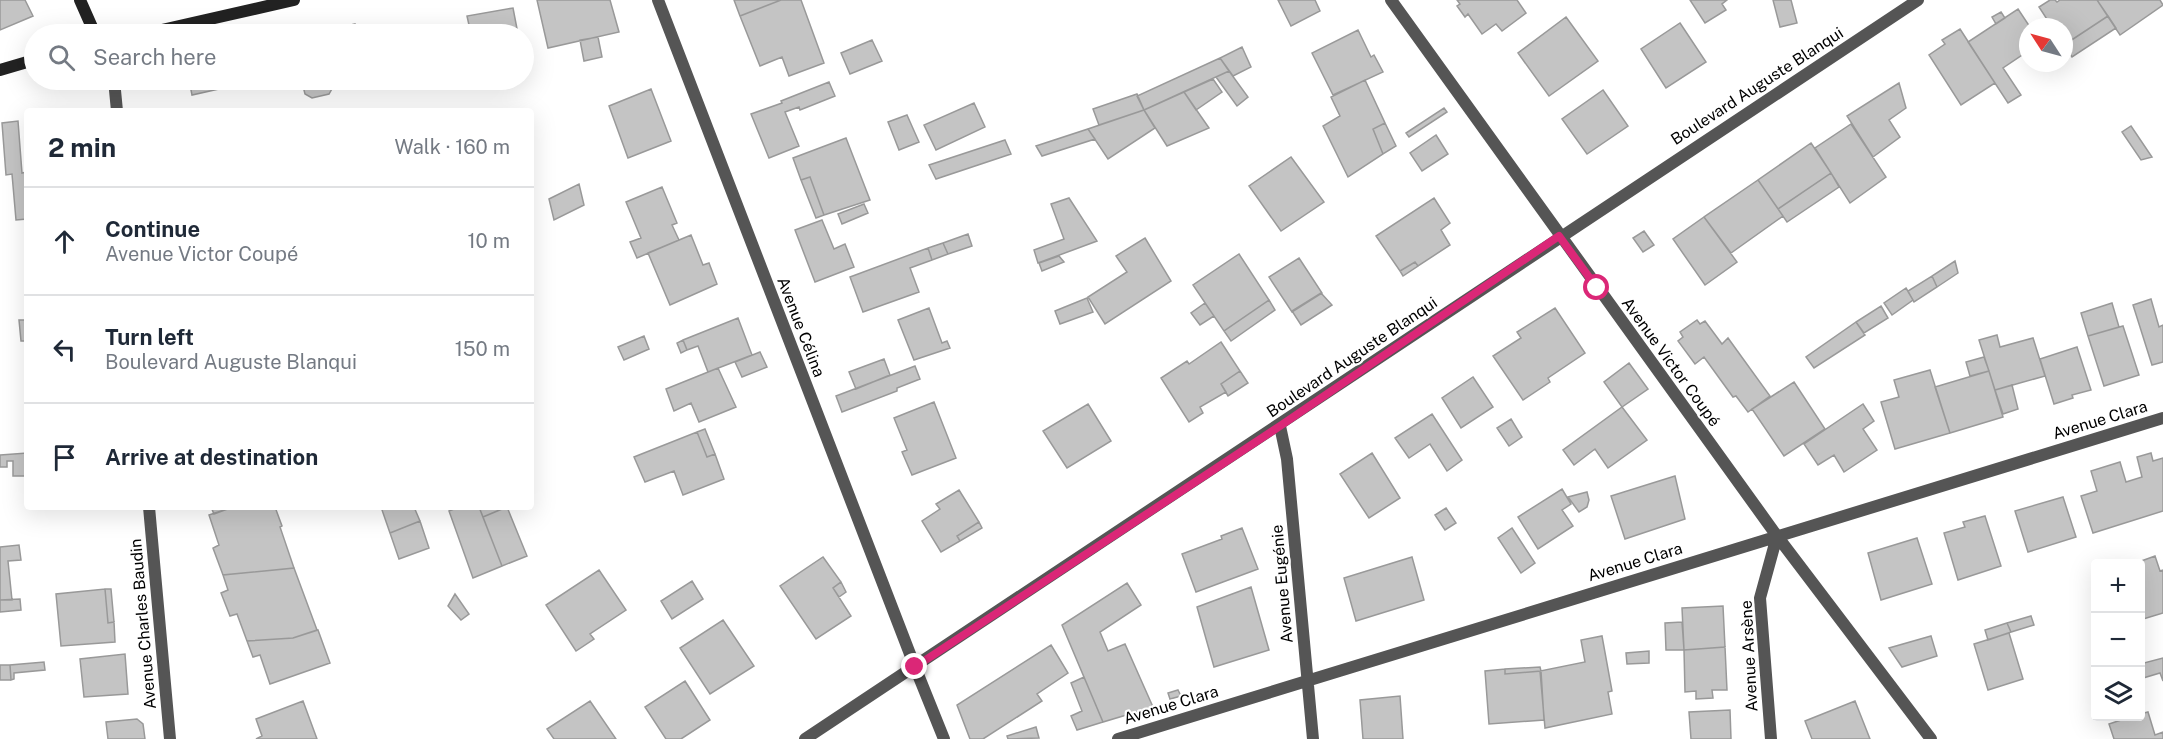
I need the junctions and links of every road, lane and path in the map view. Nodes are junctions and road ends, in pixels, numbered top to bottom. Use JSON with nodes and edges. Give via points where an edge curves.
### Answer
{"nodes":[{"id":1,"x":80,"y":0,"type":"edge"},
{"id":2,"x":294,"y":0,"type":"edge"},
{"id":3,"x":658,"y":0,"type":"edge"},
{"id":4,"x":1391,"y":0,"type":"edge"},
{"id":5,"x":1918,"y":0,"type":"edge"},
{"id":6,"x":91,"y":24,"type":"edge"},
{"id":7,"x":188,"y":24,"type":"edge"},
{"id":8,"x":24,"y":63,"type":"edge"},
{"id":9,"x":0,"y":70,"type":"edge"},
{"id":10,"x":115,"y":90,"type":"edge"},
{"id":11,"x":117,"y":108,"type":"edge"},
{"id":12,"x":1559,"y":236,"type":"junction"},
{"id":13,"x":2163,"y":418,"type":"edge"},
{"id":14,"x":1280,"y":426,"type":"junction"},
{"id":15,"x":149,"y":510,"type":"edge"},
{"id":16,"x":1777,"y":536,"type":"junction"},
{"id":17,"x":915,"y":667,"type":"junction"},
{"id":18,"x":1308,"y":680,"type":"junction"},
{"id":19,"x":170,"y":739,"type":"edge"},
{"id":20,"x":804,"y":739,"type":"edge"},
{"id":21,"x":944,"y":739,"type":"edge"},
{"id":22,"x":1118,"y":739,"type":"edge"},
{"id":23,"x":1313,"y":739,"type":"edge"},
{"id":24,"x":1771,"y":739,"type":"edge"},
{"id":25,"x":1931,"y":739,"type":"edge"}],
"edges":[{"from":1,"to":6,"type":"street"},
{"from":2,"to":7,"type":"street"},
{"from":3,"to":17,"type":"street","name":"Avenue Célina"},
{"from":4,"to":12,"type":"street","name":"Avenue Victor Coupé"},
{"from":5,"to":12,"type":"street","name":"Boulevard Auguste Blanqui"},
{"from":8,"to":9,"type":"street"},
{"from":10,"to":11,"type":"street"},
{"from":12,"to":14,"type":"street","name":"Boulevard Auguste Blanqui"},
{"from":12,"to":16,"type":"street","name":"Avenue Victor Coupé"},
{"from":13,"to":16,"type":"street","name":"Avenue Clara"},
{"from":14,"to":17,"type":"street","name":"Boulevard Auguste Blanqui"},
{"from":14,"to":18,"type":"street","name":"Avenue Eugénie","via":[[1287,459]]},
{"from":15,"to":19,"type":"street","name":"Avenue Charles Baudin"},
{"from":16,"to":18,"type":"street","name":"Avenue Clara"},
{"from":16,"to":24,"type":"street","name":"Avenue Arsène","via":[[1760,598]]},
{"from":16,"to":25,"type":"street","name":"Avenue Victor Coupé"},
{"from":17,"to":20,"type":"street","name":"Boulevard Auguste Blanqui"},
{"from":17,"to":21,"type":"street"},
{"from":18,"to":22,"type":"street","name":"Avenue Clara"},
{"from":18,"to":23,"type":"street","name":"Avenue Eugénie"}]}
